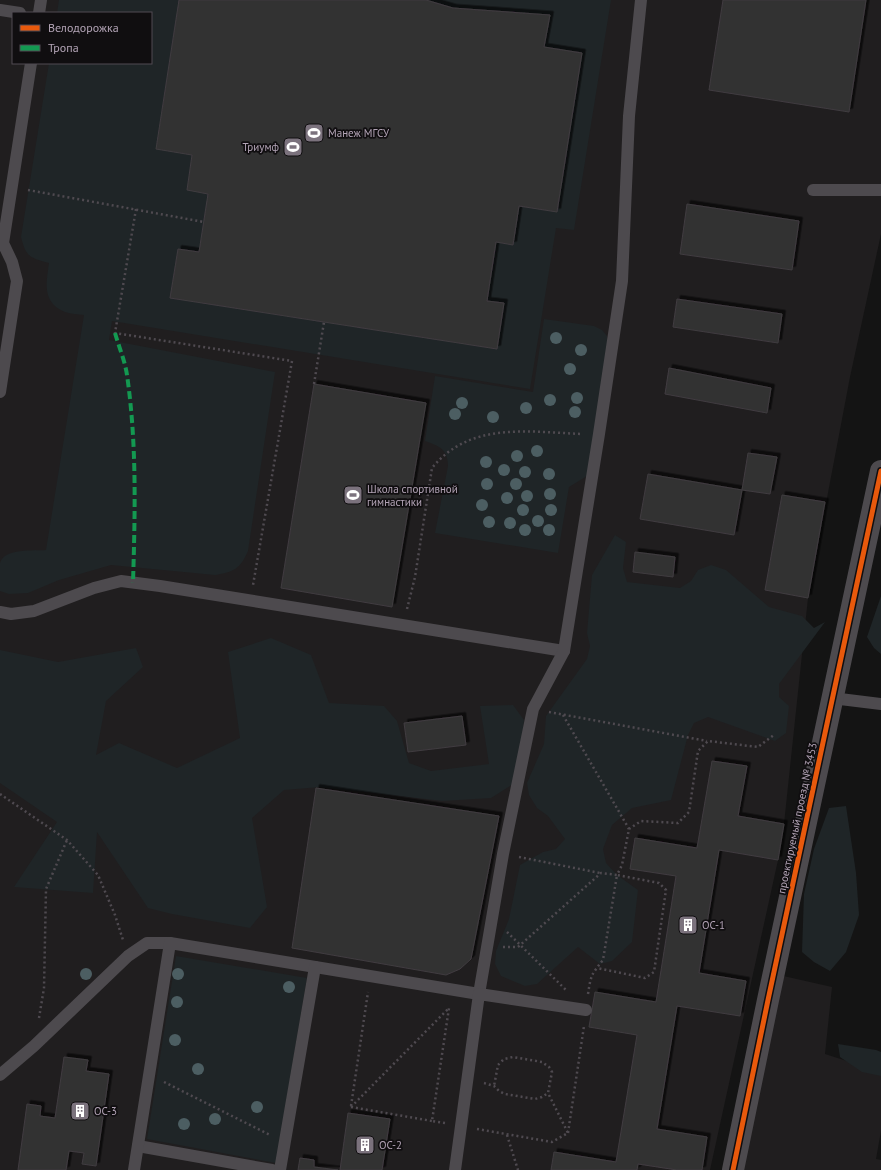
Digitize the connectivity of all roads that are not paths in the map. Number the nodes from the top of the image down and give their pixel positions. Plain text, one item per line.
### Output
1 (41, 0) edge
2 (641, 0) edge
3 (0, 10) edge
4 (13, 12) edge
5 (39, 12) edge
6 (31, 64) edge
7 (814, 190) dead end
8 (881, 190) edge
9 (1, 245) edge
10 (0, 392) edge
11 (881, 471) edge
12 (0, 612) edge
13 (564, 651) junction
14 (832, 698) junction
15 (881, 704) edge
16 (170, 943) junction
17 (314, 967) junction
18 (479, 994) junction
19 (586, 1010) road end
20 (0, 1075) edge
21 (138, 1146) junction
22 (134, 1170) edge
23 (272, 1170) edge
24 (280, 1170) edge
25 (455, 1170) edge
26 (733, 1170) edge

1 - 5 lane
2 - 13 lane
3 - 4 lane
6 - 9 lane
7 - 8 lane
9 - 10 lane
11 - 14 street, проектируемый проезд № 3453
12 - 13 lane
13 - 18 lane
14 - 15 lane
14 - 26 street, проектируемый проезд № 3453
16 - 17 lane
16 - 20 lane
16 - 21 lane
17 - 18 lane
17 - 24 lane
18 - 19 lane
18 - 25 lane
21 - 22 lane
21 - 23 lane

